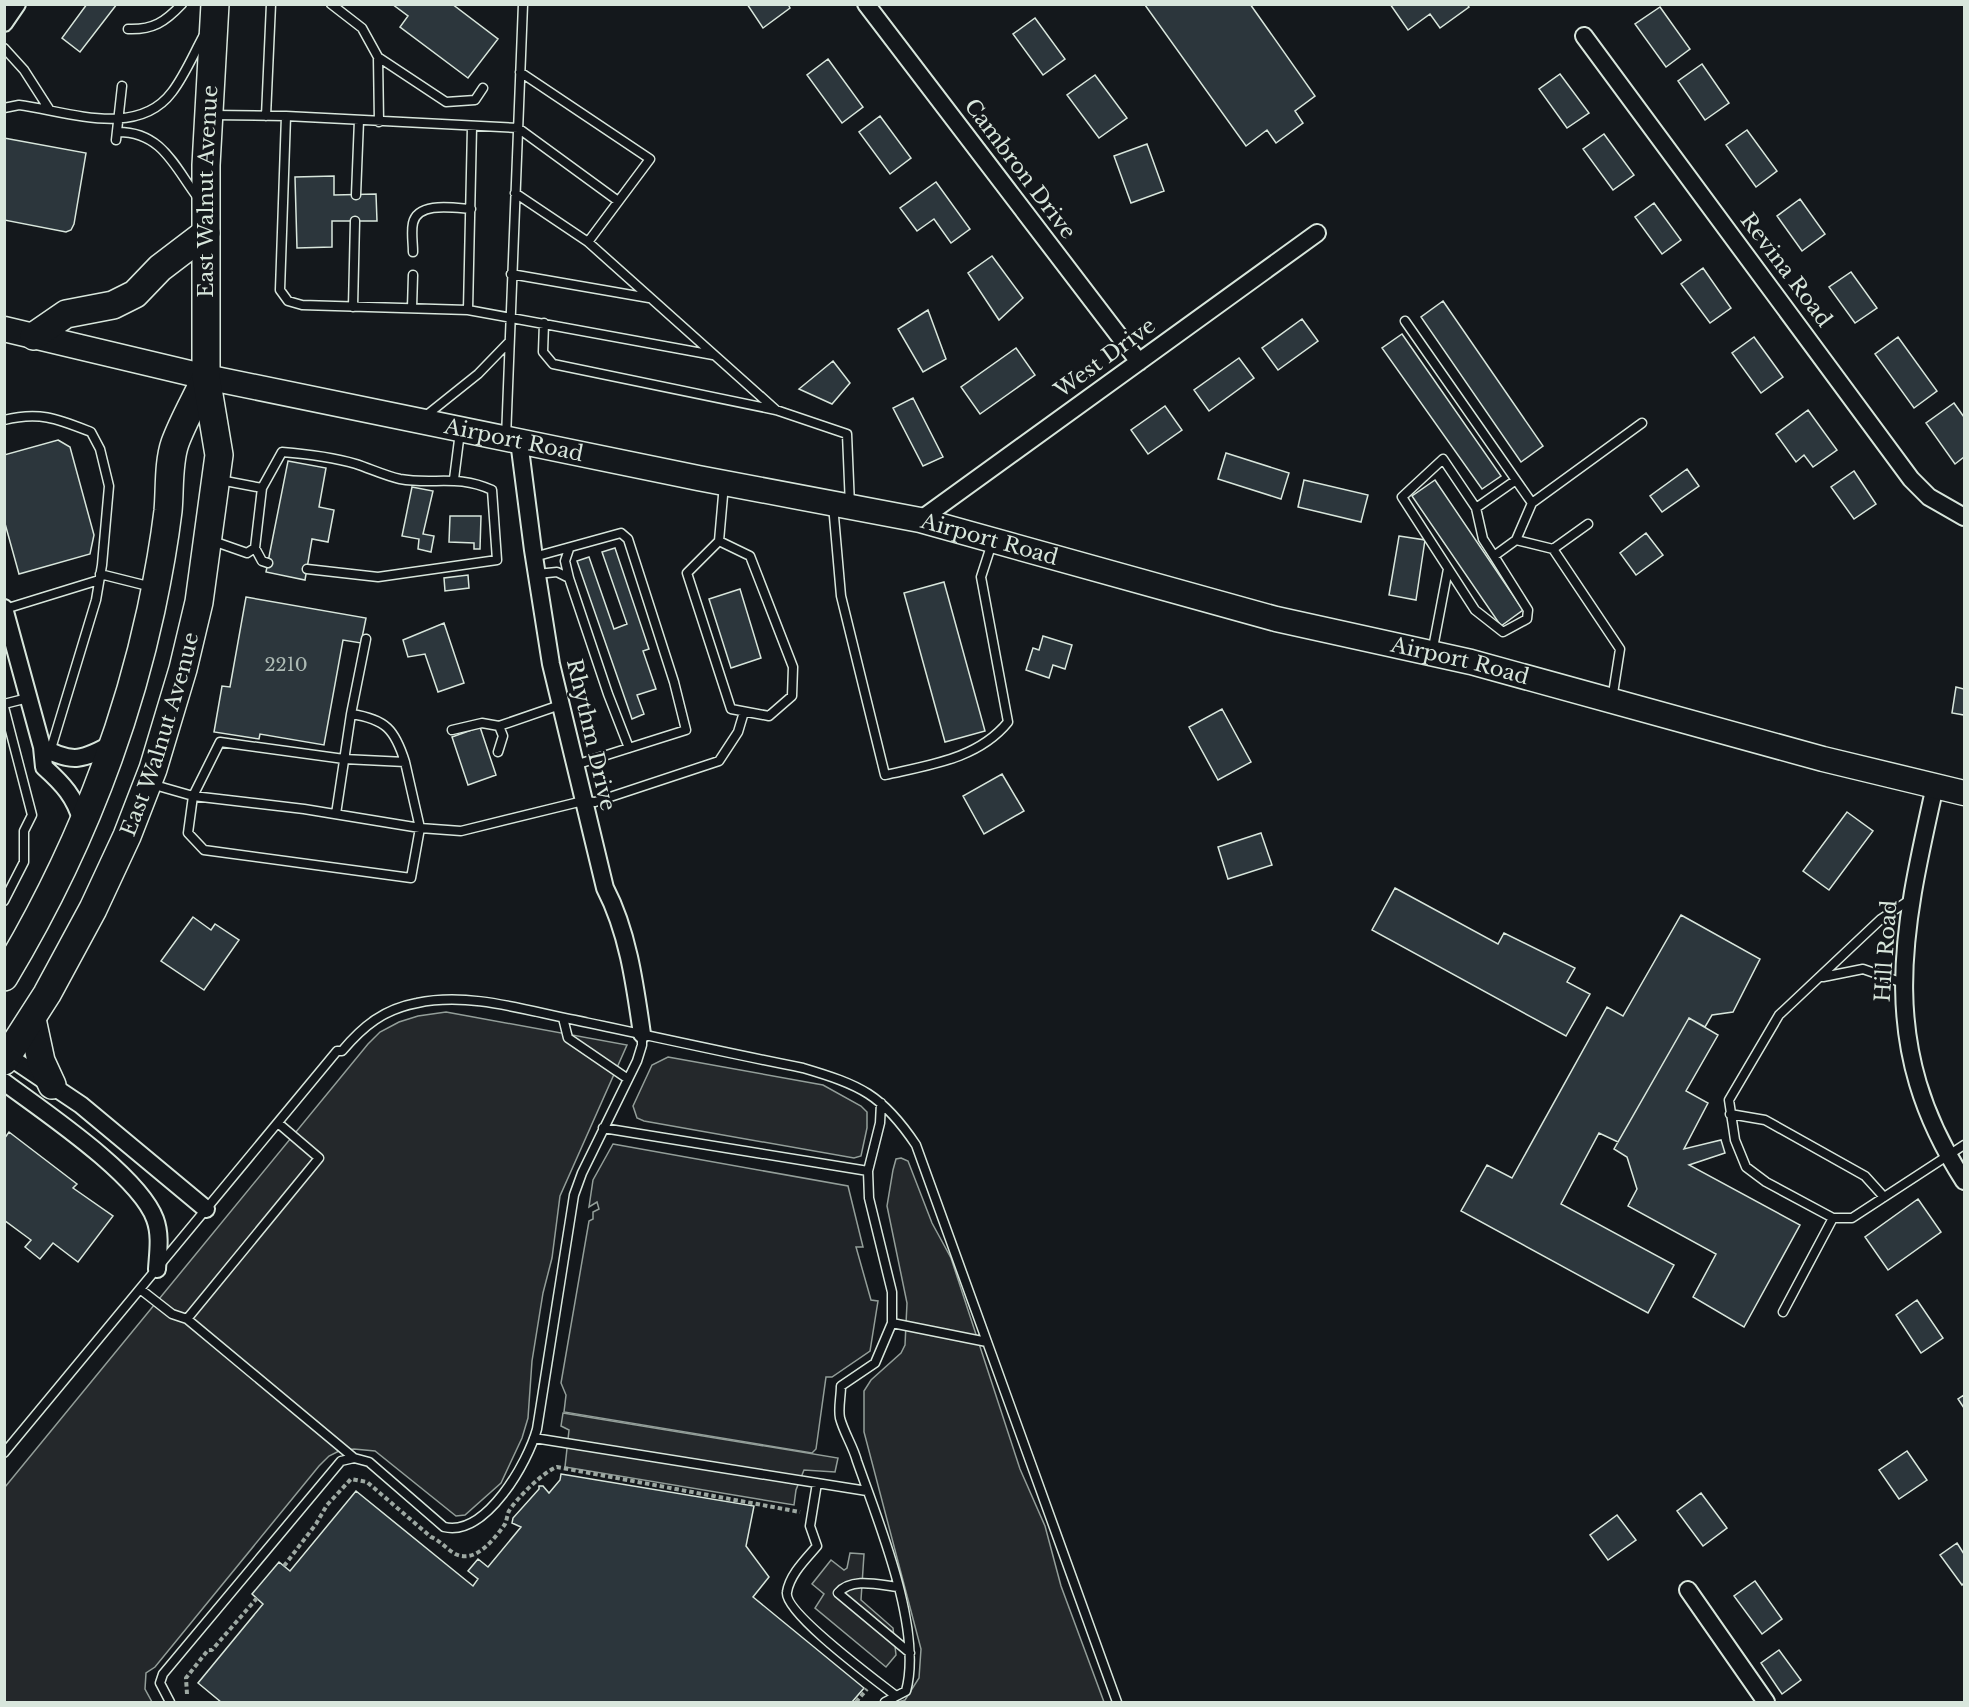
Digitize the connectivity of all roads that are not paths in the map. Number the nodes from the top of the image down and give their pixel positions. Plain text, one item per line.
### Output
1 (17, 4) edge
2 (182, 4) edge
3 (271, 4) edge
4 (331, 4) edge
5 (523, 4) edge
6 (866, 4) edge
7 (215, 11) edge
8 (4, 23) edge
9 (128, 29) dead end
10 (1584, 36) dead end
11 (4, 48) edge
12 (378, 57) junction
13 (520, 72) junction
14 (122, 86) dead end
15 (483, 88) dead end
16 (4, 108) edge
17 (49, 109) junction
18 (209, 115) junction
19 (266, 116) junction
20 (286, 116) junction
21 (120, 120) junction
22 (359, 120) junction
23 (379, 122) junction
24 (472, 127) junction
25 (518, 128) junction
26 (514, 193) junction
27 (356, 195) dead end
28 (618, 201) junction
29 (471, 209) junction
30 (206, 220) junction
31 (355, 221) dead end
32 (1317, 233) dead end
33 (588, 242) junction
34 (413, 252) dead end
35 (511, 274) junction
36 (413, 275) dead end
37 (652, 298) junction
38 (353, 307) junction
39 (412, 308) junction
40 (468, 310) junction
41 (509, 317) junction
42 (1405, 321) dead end
43 (544, 323) junction
44 (4, 329) edge
45 (34, 336) junction
46 (508, 343) junction
47 (713, 355) junction
48 (1139, 362) junction
49 (206, 377) junction
50 (776, 410) junction
51 (4, 420) edge
52 (419, 421) junction
53 (1642, 423) dead end
54 (461, 429) junction
55 (512, 439) junction
56 (454, 479) junction
57 (216, 480) junction
58 (1516, 480) junction
59 (724, 483) junction
60 (262, 488) junction
61 (1532, 502) junction
62 (842, 505) junction
63 (1476, 508) junction
64 (1965, 517) edge
65 (920, 520) junction
66 (1588, 524) dead end
67 (209, 540) junction
68 (993, 540) junction
69 (1516, 540) junction
70 (720, 542) junction
71 (255, 548) junction
72 (569, 549) junction
73 (1553, 549) junction
74 (1494, 556) junction
75 (268, 563) dead end
76 (535, 565) junction
77 (307, 569) dead end
78 (1448, 569) junction
79 (100, 577) junction
80 (569, 578) junction
81 (155, 588) junction
82 (5, 608) edge
83 (366, 639) dead end
84 (1432, 653) junction
85 (28, 698) junction
86 (1612, 701) junction
87 (560, 705) junction
88 (4, 706) edge
89 (744, 712) junction
90 (351, 714) junction
91 (499, 726) junction
92 (452, 730) dead end
93 (113, 743) junction
94 (629, 748) junction
95 (46, 749) junction
96 (498, 752) dead end
97 (344, 759) junction
98 (405, 762) junction
99 (574, 765) junction
100 (147, 783) junction
101 (1935, 786) junction
102 (1965, 794) edge
103 (193, 796) junction
104 (583, 801) junction
105 (336, 814) junction
106 (82, 823) junction
107 (420, 828) junction
108 (1911, 898) junction
109 (4, 901) edge
110 (4, 977) edge
111 (1821, 977) junction
112 (1903, 983) junction
113 (563, 1017) junction
114 (32, 1019) junction
115 (642, 1034) junction
116 (6, 1066) edge
117 (628, 1079) junction
118 (52, 1085) junction
119 (880, 1103) junction
120 (1730, 1114) junction
121 (278, 1123) junction
122 (603, 1128) junction
123 (1965, 1145) edge
124 (1948, 1155) junction
125 (868, 1171) junction
126 (1965, 1180) edge
127 (1884, 1197) junction
128 (206, 1209) junction
129 (1833, 1218) junction
130 (157, 1269) junction
131 (140, 1289) junction
132 (1783, 1312) dead end
133 (187, 1319) junction
134 (892, 1323) junction
135 (987, 1342) junction
136 (534, 1438) junction
137 (4, 1453) edge
138 (354, 1458) junction
139 (817, 1483) junction
140 (867, 1491) junction
141 (898, 1587) junction
142 (1688, 1590) dead end
143 (910, 1653) junction
144 (896, 1696) junction
145 (170, 1702) edge
146 (885, 1702) edge
147 (1117, 1702) edge
148 (1766, 1702) edge

1 - 8 street
2 - 9 lane
3 - 19 lane
4 - 12 lane
5 - 13 lane
6 - 48 street, Cambron Drive
7 - 18 main road, East Walnut Avenue
7 - 21 lane
10 - 64 street, Revina Road
11 - 17 lane
12 - 15 lane
12 - 23 lane
13 - 25 lane
13 - 28 lane
14 - 21 lane
16 - 17 lane
17 - 21 lane
18 - 19 lane
18 - 30 main road, East Walnut Avenue
19 - 20 lane
20 - 22 lane
20 - 38 lane
21 - 30 lane
22 - 23 lane
22 - 27 lane
23 - 24 lane
24 - 25 lane
24 - 29 lane
25 - 26 lane
25 - 28 lane
26 - 33 lane
26 - 35 lane
28 - 33 lane
29 - 34 lane
29 - 40 lane
30 - 45 main road
30 - 49 main road, East Walnut Avenue
31 - 38 lane
32 - 48 street, West Drive
33 - 37 lane
35 - 37 lane
35 - 41 lane
36 - 39 lane
37 - 47 lane
38 - 39 lane
39 - 40 lane
40 - 41 lane
41 - 43 lane
41 - 46 lane
42 - 58 lane
43 - 47 lane
43 - 50 lane
44 - 45 street, Airport Road
45 - 49 street, Airport Road
46 - 52 lane
46 - 55 lane
47 - 50 lane
48 - 65 street, West Drive
49 - 52 street, Airport Road
49 - 57 main road, East Walnut Avenue
49 - 81 main road, East Walnut Avenue
50 - 62 lane
51 - 79 lane
52 - 54 street, Airport Road
53 - 61 lane
54 - 55 street, Airport Road
54 - 56 lane
55 - 59 street, Airport Road
55 - 76 street, Rhythm Drive
56 - 60 lane
56 - 77 lane
57 - 60 lane
57 - 67 main road, East Walnut Avenue
58 - 61 lane
58 - 63 lane
59 - 62 street, Airport Road
59 - 70 lane
60 - 71 lane
61 - 69 lane
62 - 65 street, Airport Road
62 - 68 lane
63 - 74 lane
63 - 78 lane
65 - 68 street, Airport Road
66 - 73 lane
67 - 71 lane
67 - 100 main road, East Walnut Avenue
68 - 84 street, Airport Road
69 - 73 lane
69 - 74 lane
70 - 89 lane
70 - 89 lane
71 - 75 lane
72 - 76 lane
72 - 80 lane
72 - 94 lane
73 - 86 lane
74 - 78 lane
76 - 80 lane
76 - 87 street, Rhythm Drive
78 - 84 lane
79 - 81 lane
79 - 82 lane
79 - 95 lane
80 - 94 lane
81 - 93 main road, East Walnut Avenue
82 - 85 street
83 - 90 lane
84 - 86 street, Airport Road
85 - 88 lane
85 - 95 street
86 - 101 street, Airport Road
87 - 91 lane
87 - 99 street, Rhythm Drive
88 - 109 lane
89 - 104 lane
90 - 97 lane
90 - 98 lane
91 - 92 lane
91 - 96 lane
93 - 95 street
93 - 106 main road, East Walnut Avenue
94 - 99 lane
95 - 106 street
97 - 98 lane
97 - 103 lane
97 - 105 lane
98 - 107 lane
99 - 104 street, Rhythm Drive
100 - 103 lane
100 - 114 main road, East Walnut Avenue
101 - 102 street, Airport Road
101 - 108 street, Hill Road
103 - 105 lane
103 - 107 lane
104 - 107 lane
104 - 115 street, Rhythm Drive
105 - 107 lane
106 - 110 main road, East Walnut Avenue
108 - 111 lane
108 - 112 street, Hill Road
111 - 112 lane
111 - 120 lane
112 - 124 street, Hill Road
113 - 115 lane
113 - 117 lane
113 - 121 lane
114 - 116 main road, East Walnut Avenue
114 - 118 main road
115 - 117 lane
115 - 119 lane
116 - 118 street
116 - 130 street
117 - 122 lane
118 - 128 street
119 - 125 lane
119 - 135 lane
120 - 127 lane
120 - 129 lane
121 - 128 lane
121 - 133 lane
122 - 125 lane
122 - 136 lane
123 - 124 lane
124 - 126 street, Hill Road
124 - 127 lane
125 - 134 lane
127 - 129 lane
128 - 130 lane
129 - 132 lane
130 - 131 lane
131 - 133 lane
131 - 137 lane
133 - 138 lane
134 - 135 lane
134 - 140 lane
135 - 147 lane
136 - 138 lane
136 - 139 lane
138 - 145 lane
139 - 140 lane
139 - 144 lane
140 - 141 lane
141 - 143 lane
141 - 143 lane
142 - 148 street
143 - 144 lane
144 - 146 lane

